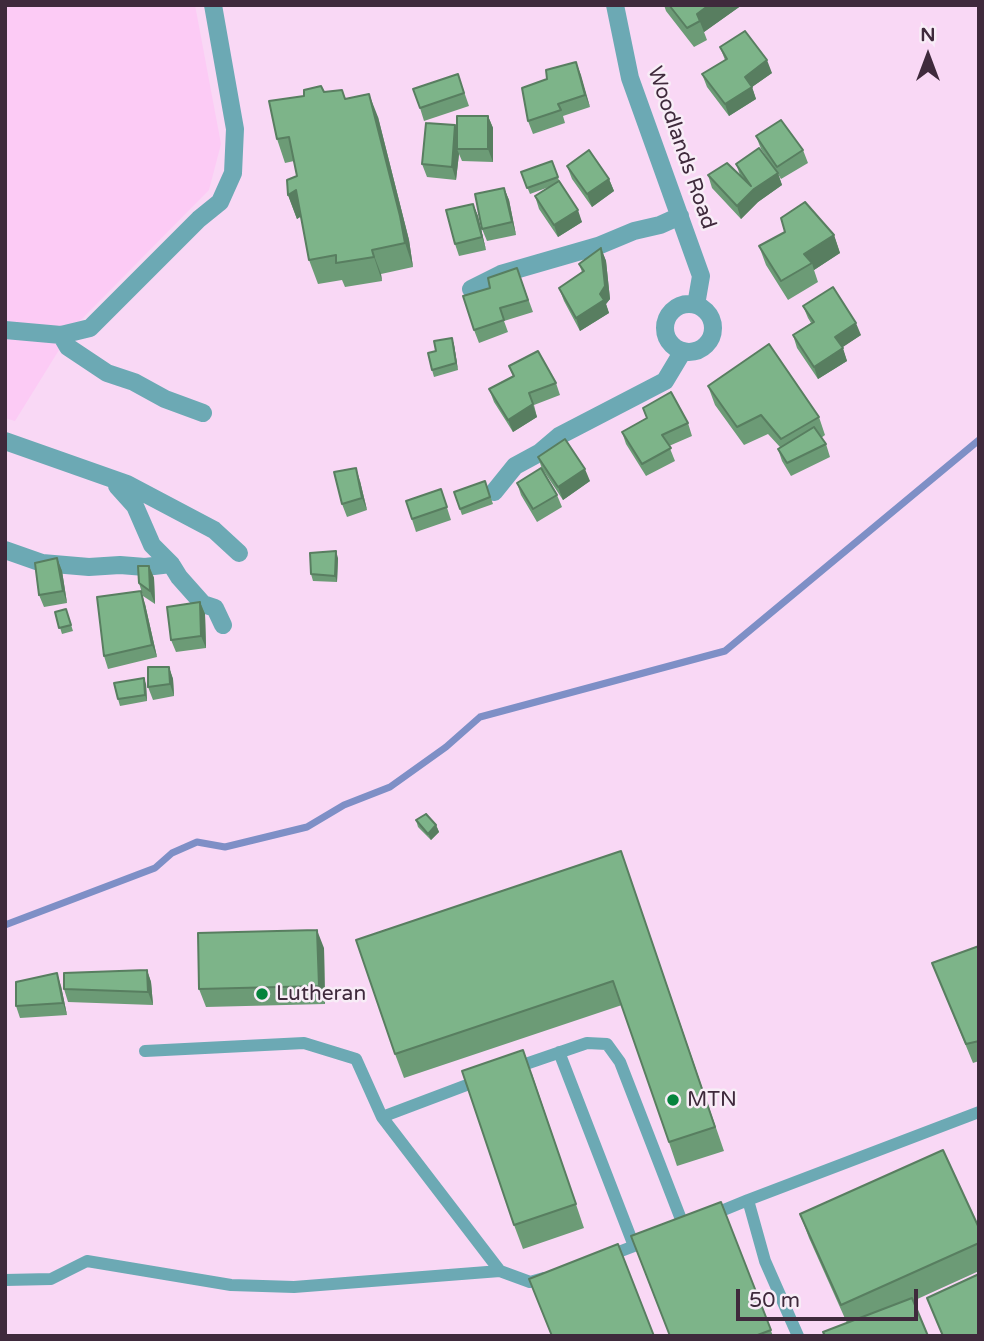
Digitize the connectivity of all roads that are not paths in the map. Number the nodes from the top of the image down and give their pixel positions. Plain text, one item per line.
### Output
1 (213, 5) edge
2 (615, 5) edge
3 (680, 216) junction
4 (471, 289) dead end
5 (696, 305) junction
6 (5, 330) edge
7 (61, 335) junction
8 (683, 351) junction
9 (203, 413) dead end
10 (5, 440) edge
11 (102, 477) junction
12 (494, 492) dead end
13 (6, 552) edge
14 (239, 552) dead end
15 (171, 564) junction
16 (223, 625) dead end
17 (145, 1051) dead end
18 (559, 1052) junction
19 (979, 1112) edge
20 (382, 1117) junction
21 (748, 1199) junction
22 (671, 1232) junction
23 (634, 1246) junction
24 (596, 1260) edge
25 (500, 1271) junction
26 (558, 1275) edge
27 (5, 1280) edge
28 (798, 1336) edge

1 - 7 street
2 - 3 street, Woodlands Road
3 - 4 street
3 - 5 street, Woodlands Road
5 - 8 street
5 - 8 street
6 - 7 street
7 - 9 street
8 - 12 street
10 - 11 street
11 - 14 street
11 - 15 street
13 - 15 street
15 - 16 street
17 - 20 lane
18 - 20 lane
18 - 22 lane
18 - 23 lane
19 - 21 lane
20 - 25 lane
21 - 22 lane
21 - 28 lane
22 - 23 lane
23 - 24 lane
25 - 26 lane
25 - 27 lane

